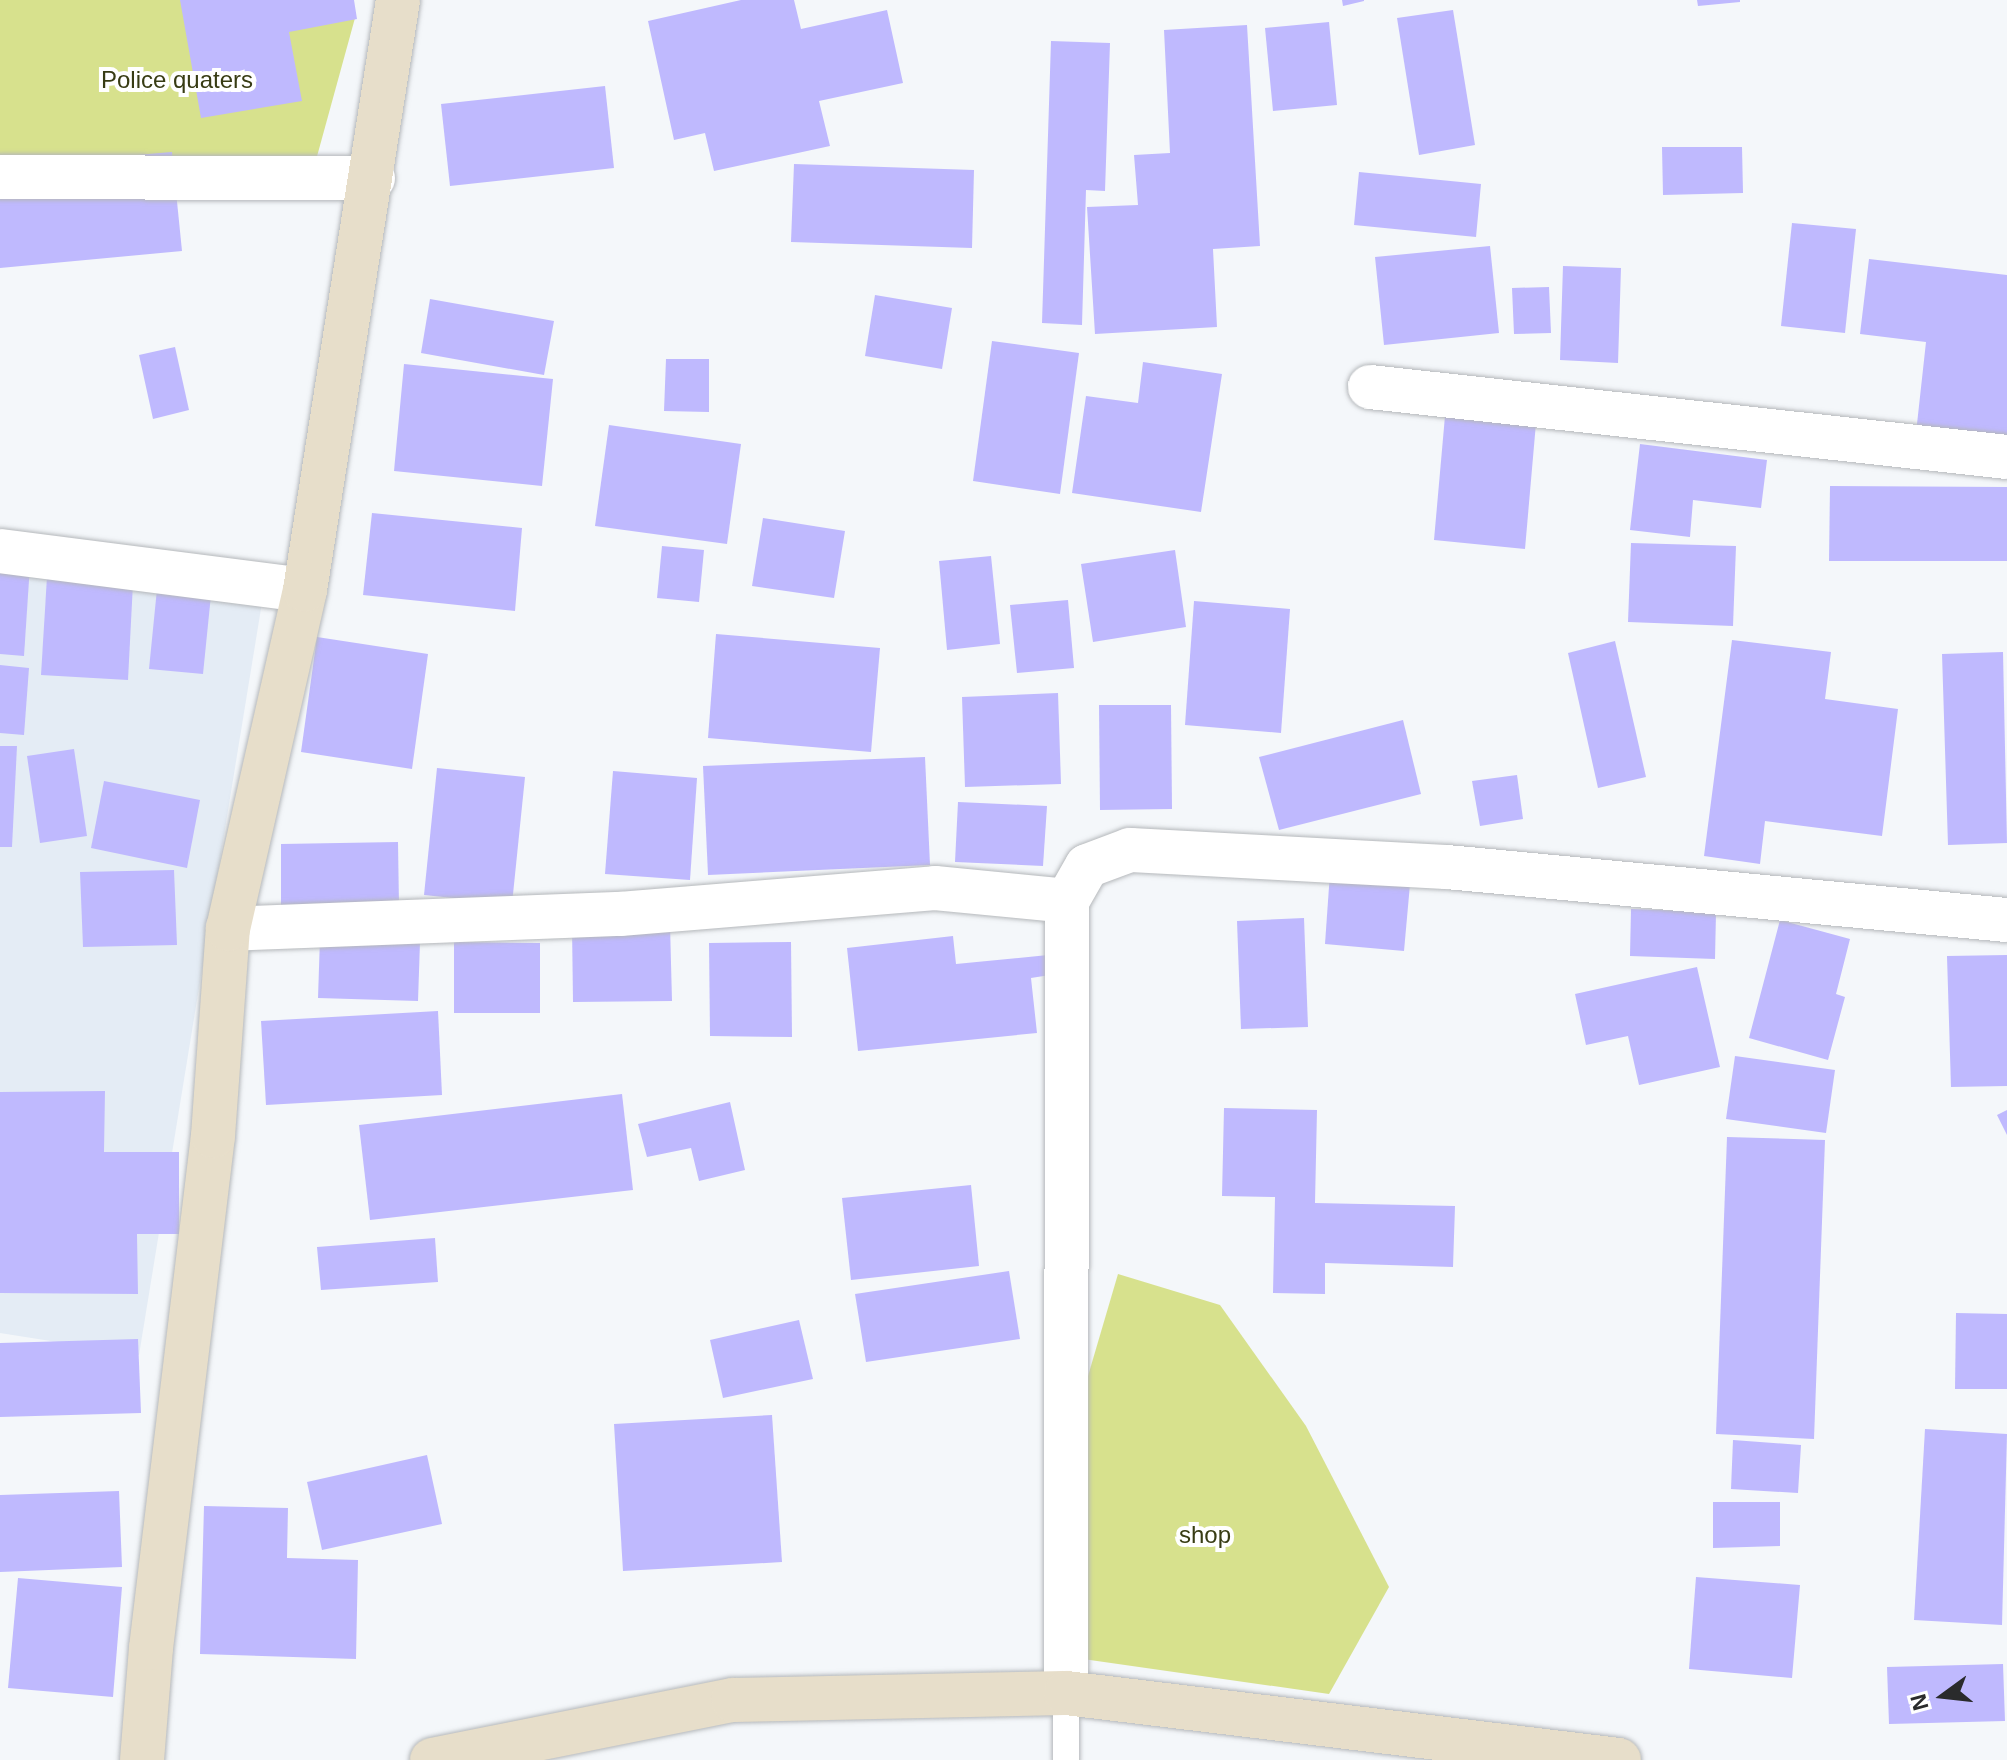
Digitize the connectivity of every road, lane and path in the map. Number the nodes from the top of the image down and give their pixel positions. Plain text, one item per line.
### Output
1 (398, 0) edge
2 (0, 177) edge
3 (373, 178) junction
4 (1370, 387) dead end
5 (2007, 457) edge
6 (0, 551) edge
7 (305, 590) junction
8 (1067, 901) junction
9 (2007, 920) edge
10 (228, 929) junction
11 (1066, 1693) junction
12 (142, 1760) edge
13 (432, 1760) edge
14 (1066, 1760) edge
15 (1619, 1760) edge

1 - 3 street
2 - 3 street
3 - 7 street
4 - 5 street
6 - 7 street
7 - 10 street
8 - 9 street
8 - 10 street
8 - 11 street
10 - 12 street
11 - 13 street
11 - 14 lane
11 - 15 street

